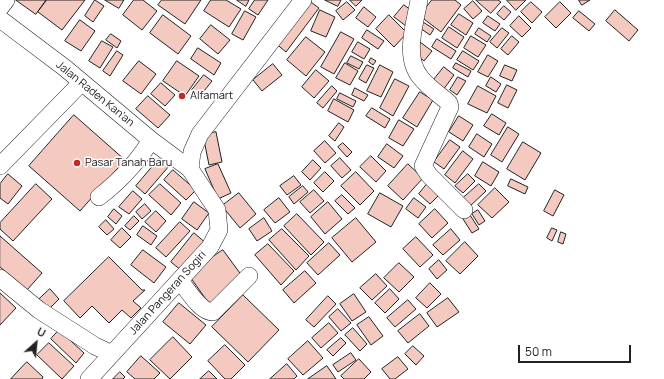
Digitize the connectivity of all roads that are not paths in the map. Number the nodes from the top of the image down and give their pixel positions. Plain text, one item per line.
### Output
1 (6, 0) edge
2 (303, 0) edge
3 (419, 0) edge
4 (0, 8) edge
5 (0, 19) edge
6 (82, 82) junction
7 (151, 140) junction
8 (0, 166) edge
9 (190, 169) junction
10 (99, 197) dead end
11 (464, 210) dead end
12 (249, 276) dead end
13 (0, 278) edge
14 (180, 281) junction
15 (112, 354) junction
16 (89, 379) edge

1 - 4 street
2 - 9 street
3 - 11 street
5 - 6 street, Jalan Raden Kan'an
6 - 7 street, Jalan Raden Kan'an
6 - 8 street
7 - 9 street, Jalan Raden Kan'an
7 - 10 street
9 - 14 street, Jalan Pangeran Sogiri
12 - 14 street
13 - 15 street
14 - 15 street, Jalan Pangeran Sogiri
15 - 16 street, Jalan Pangeran Sogiri

